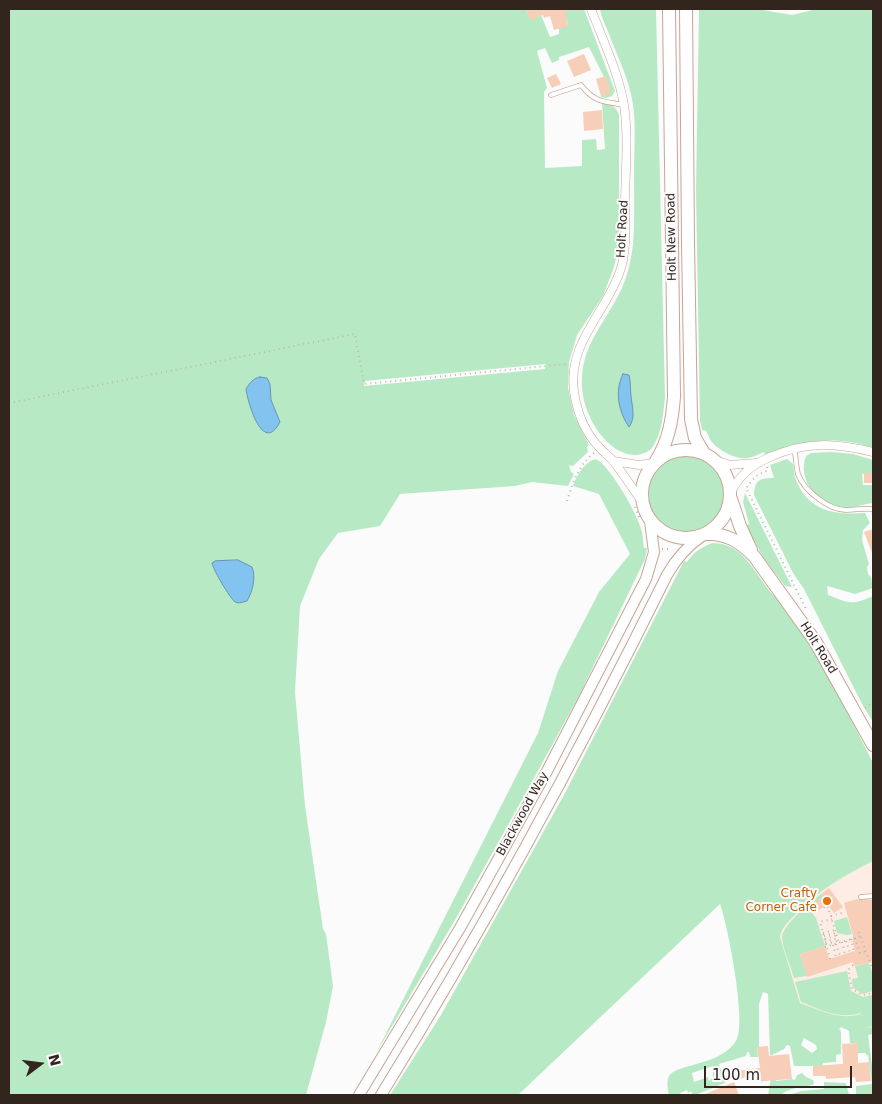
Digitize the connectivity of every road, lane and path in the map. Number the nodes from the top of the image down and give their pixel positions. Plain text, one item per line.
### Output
1 (591, 9) edge
2 (669, 9) edge
3 (686, 9) edge
4 (551, 95) dead end
5 (624, 105) junction
6 (575, 363) junction
7 (9, 403) edge
8 (599, 448) junction
9 (794, 448) junction
10 (873, 452) edge
11 (704, 453) junction
12 (715, 460) junction
13 (613, 461) junction
14 (655, 462) junction
15 (758, 462) junction
16 (768, 470) dead end
17 (731, 495) junction
18 (566, 501) dead end
19 (638, 504) junction
20 (873, 509) edge
21 (646, 520) junction
22 (704, 535) junction
23 (654, 548) junction
24 (680, 554) junction
25 (754, 556) junction
26 (809, 614) dead end
27 (873, 745) edge
28 (873, 896) edge
29 (861, 897) dead end
30 (824, 907) dead end
31 (845, 912) dead end
32 (831, 918) junction
33 (859, 932) dead end
34 (861, 936) junction
35 (838, 938) junction
36 (855, 938) junction
37 (850, 939) junction
38 (846, 940) junction
39 (825, 941) junction
40 (832, 945) junction
41 (854, 952) dead end
42 (868, 952) junction
43 (850, 953) dead end
44 (845, 954) dead end
45 (840, 956) dead end
46 (836, 957) dead end
47 (830, 959) dead end
48 (848, 964) dead end
49 (853, 965) dead end
50 (849, 968) junction
51 (873, 971) edge
52 (873, 993) edge
53 (359, 1095) edge
54 (380, 1095) edge

1 - 5 street, Holt Road
2 - 14 highway, Holt New Road
3 - 11 highway, Holt New Road
4 - 5 lane
5 - 6 street, Holt Road
6 - 7 path
6 - 8 street, Holt Road
8 - 13 street, Holt Road
8 - 18 path
9 - 10 street
9 - 15 street
9 - 20 lane
11 - 12 highway
11 - 14 highway
12 - 15 street
12 - 17 highway, Holt Road
13 - 14 street
13 - 19 street, Holt Road
14 - 19 highway, Holt New Road
15 - 17 street
16 - 26 path
17 - 22 highway
17 - 25 highway, Holt Road
19 - 21 highway
19 - 21 path
21 - 22 highway, Holt Road
21 - 23 street, Blackwood Way
22 - 24 street, Blackwood Way
22 - 25 highway, Holt Road
23 - 24 path
23 - 53 street, Blackwood Way
24 - 54 street, Blackwood Way
25 - 27 highway, Holt Road
28 - 29 lane
30 - 32 path
31 - 32 path
32 - 35 path
32 - 39 path
33 - 34 path
34 - 36 path
34 - 42 path
35 - 38 path
35 - 39 path
35 - 39 path
35 - 39 path
35 - 40 path
35 - 44 path
35 - 45 path
36 - 37 path
36 - 42 path
37 - 38 path
37 - 41 path
38 - 43 path
39 - 40 path
39 - 47 path
40 - 46 path
42 - 51 path
48 - 50 path
49 - 50 path
50 - 52 path

